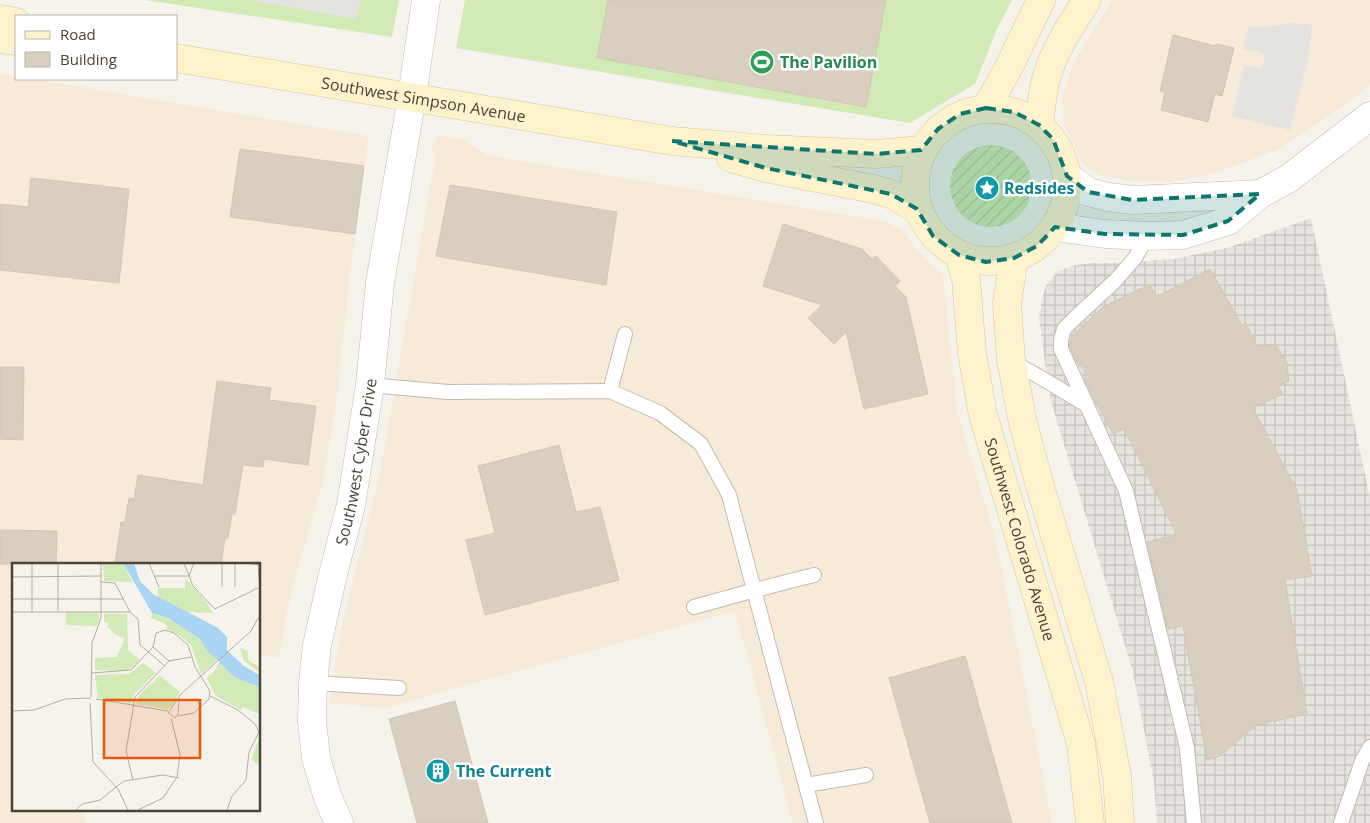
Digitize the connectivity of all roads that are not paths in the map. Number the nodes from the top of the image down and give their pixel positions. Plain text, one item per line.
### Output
1 (426, 0) edge
2 (1041, 0) edge
3 (1087, 0) edge
4 (0, 19) edge
5 (15, 22) edge
6 (0, 40) edge
7 (15, 42) edge
8 (178, 58) edge
9 (412, 97) junction
10 (986, 108) junction
11 (1370, 116) edge
12 (1040, 125) junction
13 (672, 141) junction
14 (921, 150) junction
15 (1067, 176) junction
16 (1260, 194) junction
17 (917, 210) junction
18 (1055, 227) junction
19 (1147, 236) junction
20 (959, 255) junction
21 (1014, 258) junction
22 (625, 334) dead end
23 (1011, 361) junction
24 (370, 385) junction
25 (610, 390) junction
26 (1085, 404) junction
27 (814, 575) dead end
28 (755, 590) junction
29 (694, 607) dead end
30 (313, 683) junction
31 (399, 688) dead end
32 (1370, 747) edge
33 (866, 775) dead end
34 (806, 786) junction
35 (339, 823) edge
36 (816, 823) edge
37 (1090, 823) edge
38 (1120, 823) edge
39 (1194, 823) edge
40 (1341, 823) edge

1 - 9 street, Southwest Cyber Drive
2 - 10 main road
3 - 12 main road
4 - 5 main road
6 - 7 main road
8 - 9 main road, Southwest Simpson Avenue
9 - 13 main road, Southwest Simpson Avenue
9 - 24 street, Southwest Cyber Drive
10 - 12 main road
10 - 14 main road
11 - 16 street
12 - 15 main road
13 - 14 main road, Southwest Simpson Avenue
13 - 17 main road, Southwest Simpson Avenue
14 - 17 main road
15 - 16 street
15 - 18 main road
16 - 19 street
17 - 20 main road
18 - 19 street
18 - 21 main road
19 - 26 lane
20 - 21 main road
20 - 37 main road, Southwest Colorado Avenue
21 - 23 main road, Southwest Colorado Avenue
22 - 25 lane
23 - 26 lane
23 - 38 main road, Southwest Colorado Avenue
24 - 25 lane
24 - 30 street, Southwest Cyber Drive
25 - 28 lane
26 - 39 lane
27 - 28 lane
28 - 29 lane
28 - 34 lane
30 - 31 lane
30 - 35 street, Southwest Cyber Drive
32 - 40 lane
33 - 34 lane
34 - 36 lane

